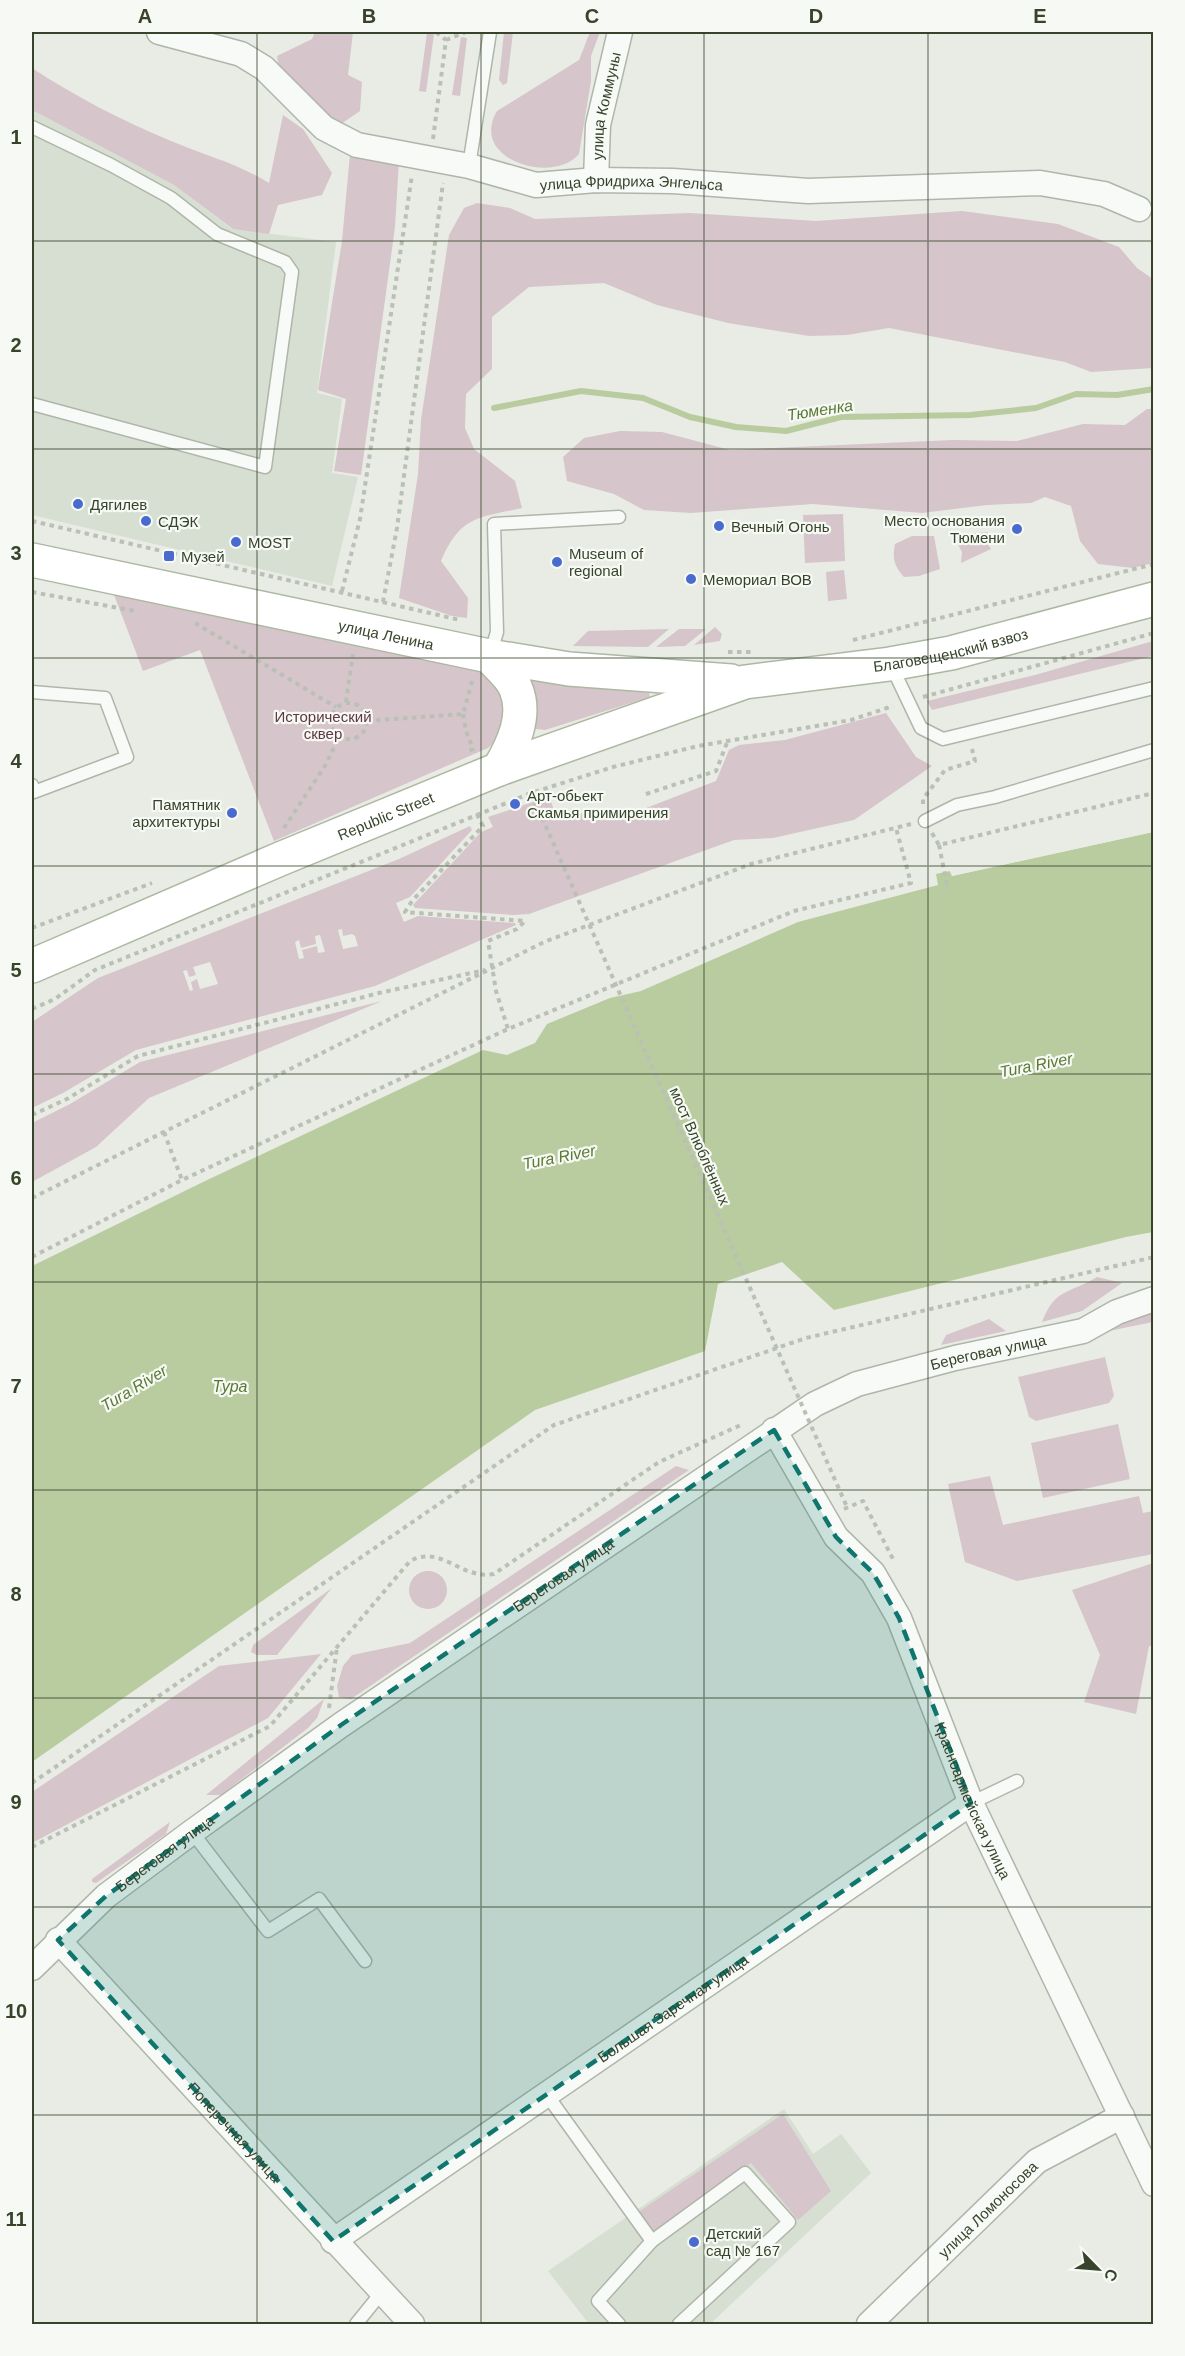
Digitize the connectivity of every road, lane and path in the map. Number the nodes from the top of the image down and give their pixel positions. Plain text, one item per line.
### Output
1 (159, 32) edge
2 (436, 32) edge
3 (466, 32) edge
4 (490, 32) edge
5 (620, 32) edge
6 (446, 40) junction
7 (32, 128) edge
8 (431, 158) junction
9 (470, 166) junction
10 (596, 180) junction
11 (1139, 208) dead end
12 (32, 404) edge
13 (619, 518) dead end
14 (32, 521) edge
15 (32, 560) edge
16 (1154, 564) edge
17 (342, 591) junction
18 (32, 592) edge
19 (1154, 599) edge
20 (384, 602) junction
21 (147, 613) dead end
22 (193, 622) dead end
23 (1154, 633) edge
24 (846, 641) dead end
25 (761, 651) dead end
26 (726, 652) dead end
27 (353, 654) dead end
28 (487, 654) junction
29 (890, 664) junction
30 (745, 682) junction
31 (1154, 688) edge
32 (32, 692) edge
33 (907, 701) junction
34 (346, 702) junction
35 (336, 707) junction
36 (463, 714) junction
37 (367, 721) junction
38 (339, 737) junction
39 (728, 740) junction
40 (473, 749) dead end
41 (1154, 750) edge
42 (499, 769) junction
43 (945, 770) dead end
44 (32, 784) edge
45 (531, 793) junction
46 (1154, 793) edge
47 (646, 794) dead end
48 (477, 814) junction
49 (926, 821) junction
50 (896, 828) junction
51 (279, 835) dead end
52 (939, 845) junction
53 (948, 890) dead end
54 (32, 966) edge
55 (493, 968) junction
56 (32, 1009) edge
57 (508, 1029) junction
58 (32, 1115) edge
59 (164, 1132) junction
60 (182, 1180) junction
61 (32, 1198) edge
62 (32, 1257) edge
63 (1154, 1257) edge
64 (1154, 1299) edge
65 (802, 1395) dead end
66 (791, 1400) dead end
67 (751, 1420) dead end
68 (774, 1430) junction
69 (847, 1508) junction
70 (837, 1512) dead end
71 (895, 1563) dead end
72 (338, 1646) junction
73 (328, 1717) dead end
74 (1017, 1781) dead end
75 (32, 1783) edge
76 (971, 1803) junction
77 (192, 1832) junction
78 (32, 1847) edge
79 (58, 1940) junction
80 (365, 1961) dead end
81 (32, 1968) edge
82 (547, 2095) junction
83 (1122, 2116) junction
84 (1154, 2184) edge
85 (333, 2241) junction
86 (652, 2241) junction
87 (382, 2292) junction
88 (356, 2325) edge
89 (412, 2325) edge
90 (619, 2325) edge
91 (679, 2325) edge
92 (870, 2325) edge

1 - 8 street, улица Фридриха Энгельса
2 - 6 path
3 - 6 path
4 - 9 lane
5 - 10 street, улица Коммуны
6 - 8 path
7 - 12 lane
8 - 9 street, улица Фридриха Энгельса
8 - 17 path
8 - 20 path
9 - 10 street, улица Фридриха Энгельса
10 - 11 street, улица Фридриха Энгельса
13 - 28 lane
14 - 17 path
15 - 28 main road, улица Ленина
16 - 24 path
17 - 20 path
18 - 21 path
19 - 29 main road, Благовещенский взвоз
20 - 28 path
22 - 35 path
23 - 33 path
25 - 26 path
27 - 34 path
28 - 30 main road, улица Ленина
28 - 36 path
28 - 42 main road
29 - 30 main road, Благовещенский взвоз
29 - 33 lane
30 - 42 main road, Republic Street
31 - 33 lane
32 - 44 lane
33 - 39 path
34 - 35 path
34 - 37 path
35 - 38 path
36 - 37 path
36 - 40 path
37 - 38 path
38 - 51 path
39 - 45 path
39 - 47 path
41 - 49 lane
42 - 54 main road, Republic Street
43 - 49 path
45 - 48 path
45 - 69 path, мост Влюблённых, bridge
46 - 52 path
48 - 55 path
48 - 56 path
49 - 50 path
49 - 52 path
50 - 55 path
50 - 57 path
52 - 53 path
55 - 57 path
55 - 58 path
55 - 59 path
57 - 60 path
59 - 60 path
59 - 61 path
60 - 62 path
63 - 75 path
64 - 68 street, Береговая улица
65 - 66 path
67 - 72 path
68 - 76 street, Красноармейская улица
68 - 77 street, Береговая улица
69 - 70 path
69 - 71 path
72 - 73 path
72 - 78 path
74 - 76 lane, Большая Заречная улица
76 - 82 street, Большая Заречная улица
76 - 83 street, Красноармейская улица
77 - 79 street, Береговая улица
77 - 80 lane
79 - 81 street, Береговая улица
79 - 85 street, Поперечная улица
82 - 85 street, Большая Заречная улица
82 - 86 lane
83 - 84 street, Красноармейская улица
83 - 92 street, улица Ломоносова
85 - 87 street, Поперечная улица
86 - 90 lane
86 - 91 lane
87 - 88 lane
87 - 89 street, Поперечная улица

